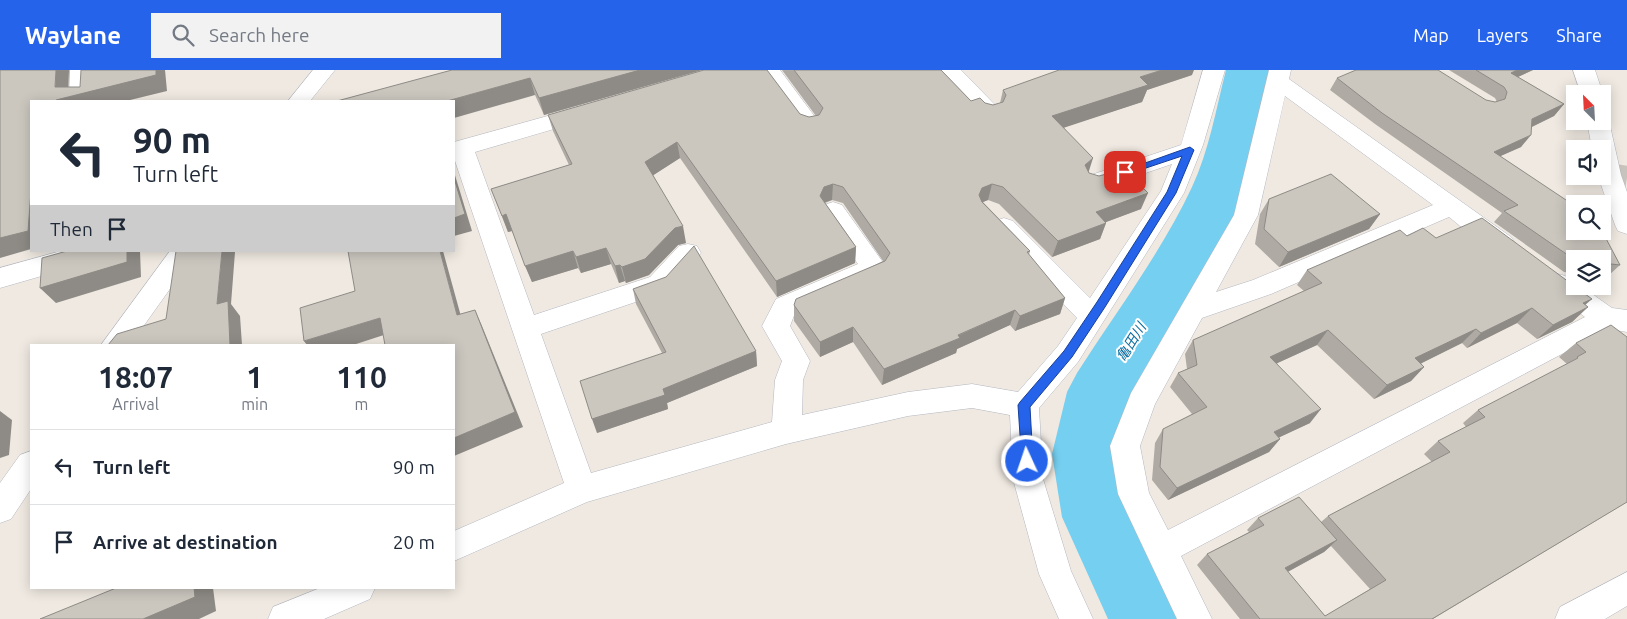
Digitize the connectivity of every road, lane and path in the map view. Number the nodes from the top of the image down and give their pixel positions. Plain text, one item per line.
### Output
1 (81, 70) edge
2 (324, 70) edge
3 (769, 70) edge
4 (949, 70) edge
5 (1214, 70) edge
6 (1584, 70) edge
7 (1279, 76) edge
8 (1589, 85) edge
9 (80, 100) edge
10 (300, 100) edge
11 (602, 108) edge
12 (990, 113) edge
13 (810, 125) edge
14 (1600, 130) edge
15 (458, 149) edge
16 (1190, 150) junction
17 (1093, 183) edge
18 (1451, 207) junction
19 (833, 211) edge
20 (989, 211) edge
21 (1627, 225) edge
22 (183, 252) edge
23 (83, 253) edge
24 (688, 253) edge
25 (0, 278) edge
26 (1194, 310) junction
27 (1092, 317) junction
28 (1616, 320) edge
29 (525, 329) junction
30 (116, 344) edge
31 (1024, 405) junction
32 (786, 431) junction
33 (20, 470) edge
34 (582, 490) junction
35 (0, 509) edge
36 (455, 546) edge
37 (1163, 549) junction
38 (1627, 588) edge
39 (356, 589) edge
40 (285, 619) edge
41 (1076, 619) edge
42 (1195, 619) edge
43 (1572, 619) edge

1 - 9 street
2 - 10 street
3 - 13 street
4 - 12 street
5 - 16 street
6 - 8 street
7 - 18 street
7 - 26 street
11 - 15 street
14 - 21 street
15 - 29 street
16 - 17 street
16 - 27 street
18 - 26 street
18 - 28 street
19 - 32 street
20 - 27 street
22 - 30 street
23 - 25 street
24 - 29 street
26 - 37 street
27 - 31 street
28 - 37 street
29 - 34 street
31 - 32 street
31 - 41 street
32 - 34 street
33 - 35 street
34 - 36 street
37 - 42 street
38 - 43 street
39 - 40 street

